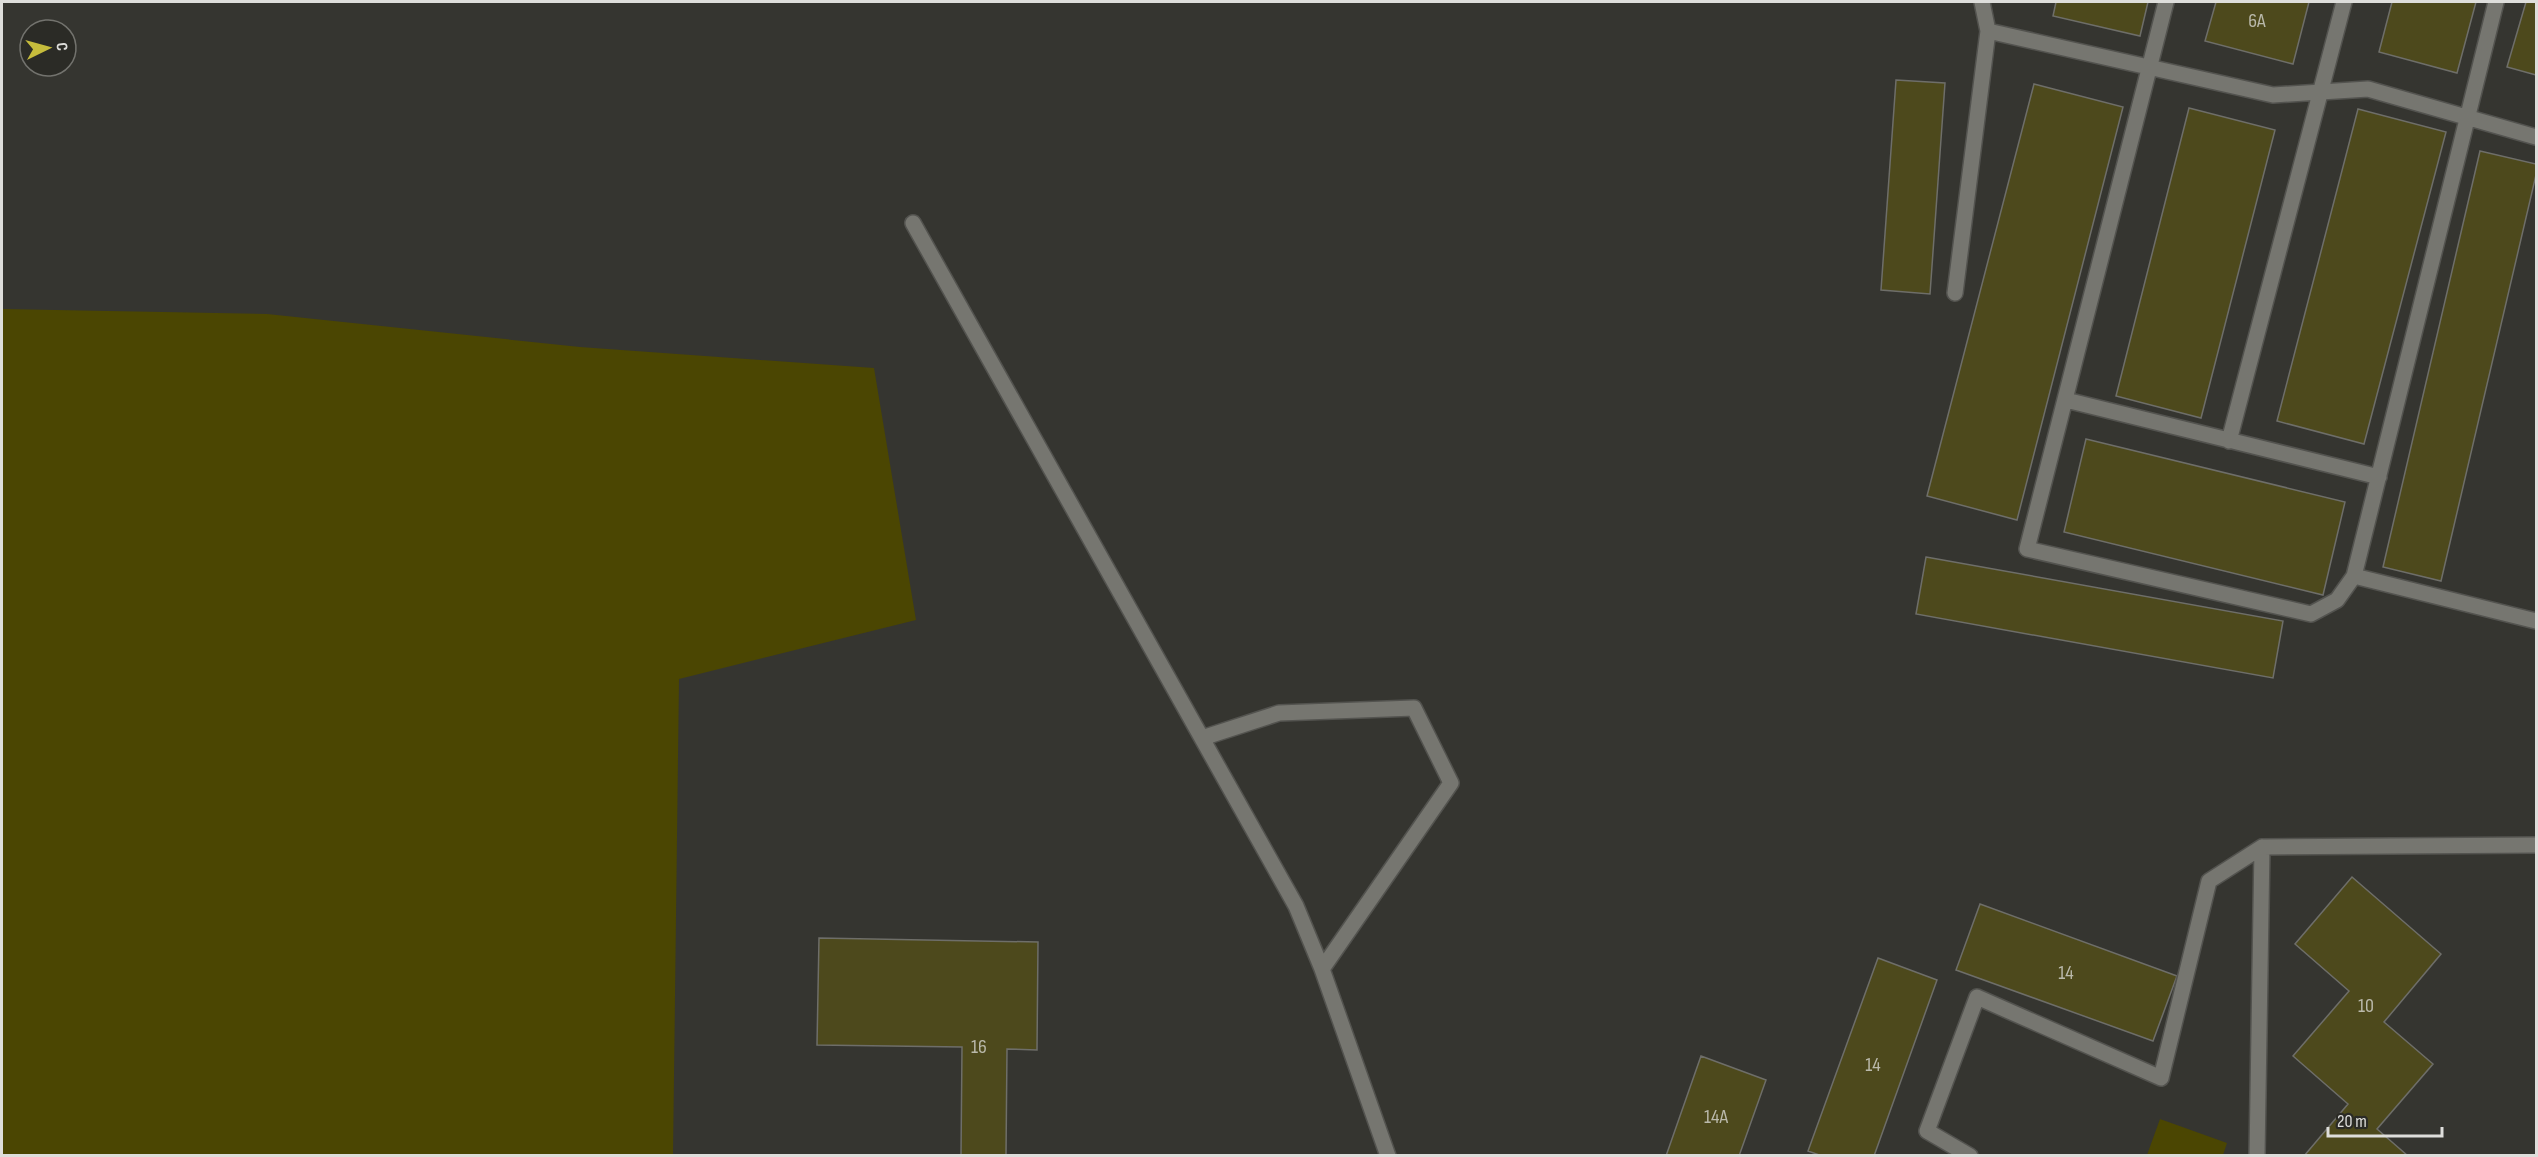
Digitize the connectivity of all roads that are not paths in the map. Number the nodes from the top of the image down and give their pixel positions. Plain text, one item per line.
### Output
1 (1982, 2) edge
2 (2166, 2) edge
3 (2344, 2) edge
4 (2496, 2) edge
5 (1988, 32) junction
6 (2151, 68) junction
7 (2320, 92) junction
8 (2467, 117) junction
9 (2536, 137) edge
10 (913, 223) dead end
11 (1955, 292) dead end
12 (2066, 399) junction
13 (2229, 441) junction
14 (2379, 477) junction
15 (2354, 576) junction
16 (2536, 621) edge
17 (1202, 738) junction
18 (2536, 845) edge
19 (2262, 848) junction
20 (1322, 969) junction
21 (1388, 1155) edge
22 (1970, 1155) edge
23 (2257, 1155) edge

1 - 5 lane
2 - 6 lane
3 - 7 lane
4 - 8 lane
5 - 6 lane
5 - 11 lane
6 - 7 lane
6 - 12 lane
7 - 8 lane
7 - 13 lane
8 - 9 lane
8 - 14 lane
10 - 17 lane
12 - 13 lane
12 - 15 lane
13 - 14 lane
14 - 15 lane
15 - 16 lane
17 - 20 lane
17 - 20 lane
18 - 19 lane
19 - 22 lane
19 - 23 lane
20 - 21 lane

